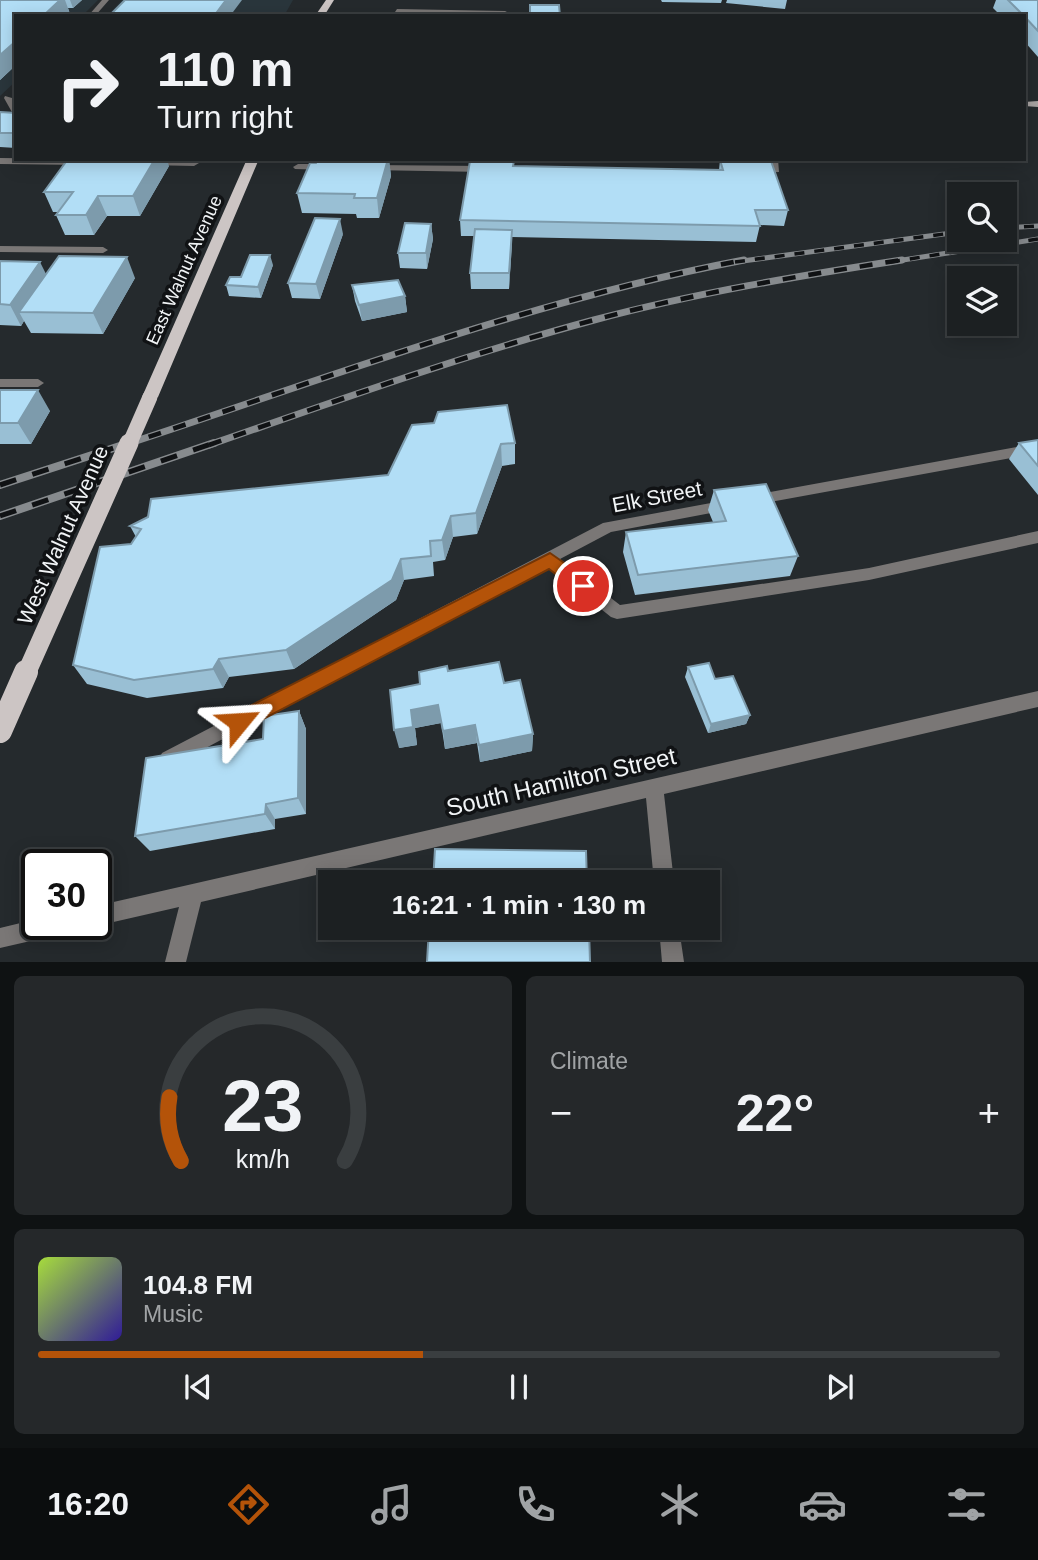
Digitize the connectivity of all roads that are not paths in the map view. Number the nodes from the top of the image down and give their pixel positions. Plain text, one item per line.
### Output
1 (107, 0) edge
2 (330, 0) edge
3 (397, 11) dead end
4 (93, 14) edge
5 (315, 14) edge
6 (507, 14) edge
7 (4, 98) edge
8 (13, 115) edge
9 (0, 161) edge
10 (252, 161) edge
11 (774, 161) edge
12 (97, 162) edge
13 (139, 163) edge
14 (194, 163) dead end
15 (409, 164) edge
16 (298, 167) dead end
17 (340, 167) edge
18 (367, 168) edge
19 (498, 169) edge
20 (739, 171) edge
21 (0, 248) edge
22 (103, 250) dead end
23 (0, 383) edge
24 (38, 383) dead end
25 (150, 397) joint
26 (1038, 448) edge
27 (1038, 537) edge
28 (550, 560) junction
29 (1038, 699) edge
30 (0, 731) edge
31 (167, 759) edge
32 (653, 788) junction
33 (663, 870) edge
34 (193, 894) junction
35 (112, 912) edge
36 (21, 933) edge
37 (0, 938) edge
38 (670, 940) edge
39 (175, 961) edge
40 (673, 961) edge

1 - 4 street
2 - 5 main road
3 - 6 street
7 - 8 street
9 - 12 street
10 - 25 main road, East Walnut Avenue
11 - 20 street
13 - 14 street
15 - 18 street
15 - 19 street
16 - 17 street
21 - 22 street
23 - 24 street
25 - 30 main road, West Walnut Avenue, bridge
26 - 28 street, Elk Street
27 - 28 street
28 - 31 street, Elk Street
29 - 32 street, South Hamilton Street
32 - 33 street
32 - 34 street, South Hamilton Street
34 - 35 street, South Hamilton Street
34 - 39 street
36 - 37 street
38 - 40 street

